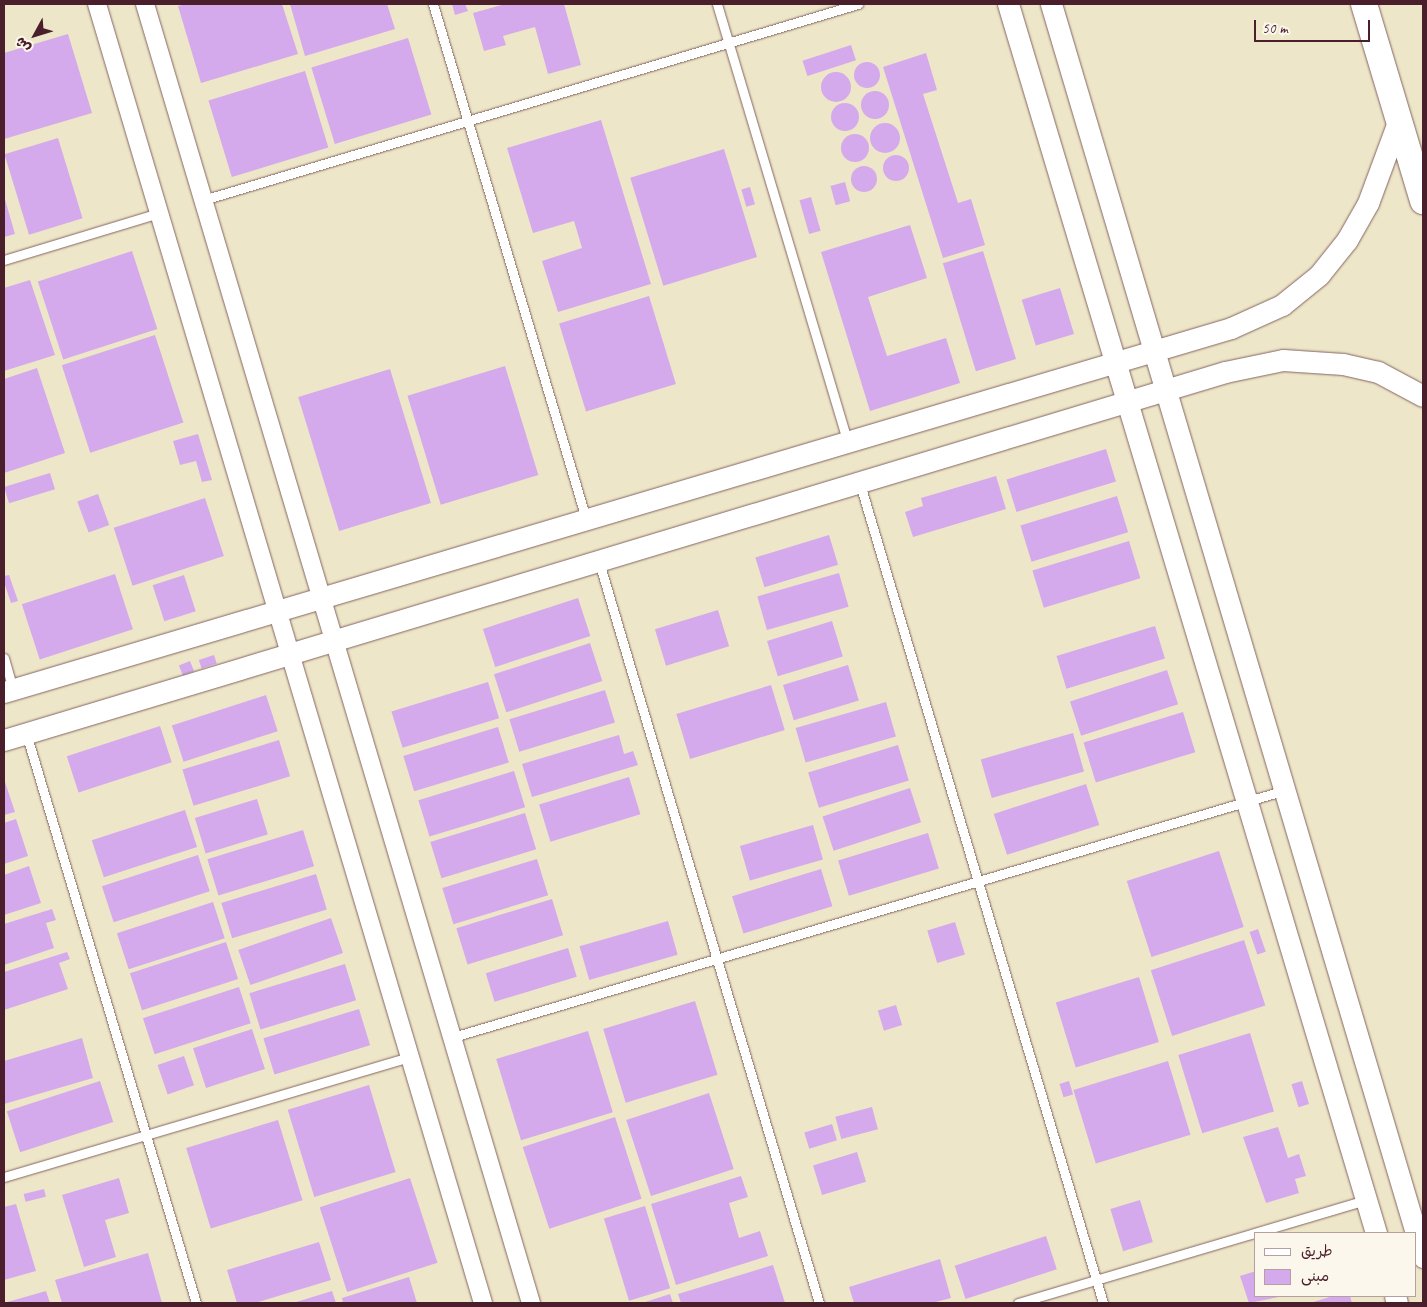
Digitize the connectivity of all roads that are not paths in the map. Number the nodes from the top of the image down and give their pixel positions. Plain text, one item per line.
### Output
1 (97, 4) edge
2 (145, 4) edge
3 (433, 4) edge
4 (717, 4) edge
5 (858, 4) edge
6 (1008, 4) edge
7 (1051, 4) edge
8 (1364, 4) edge
9 (729, 42) junction
10 (1399, 119) junction
11 (468, 121) junction
12 (203, 200) junction
13 (1423, 201) edge
14 (159, 213) junction
15 (4, 260) edge
16 (1154, 350) junction
17 (1115, 361) junction
18 (1167, 392) junction
19 (1423, 396) edge
20 (1128, 404) junction
21 (847, 441) junction
22 (860, 484) junction
23 (586, 518) junction
24 (599, 562) junction
25 (321, 598) junction
26 (277, 611) junction
27 (334, 641) junction
28 (290, 654) junction
29 (4, 658) edge
30 (8, 691) edge
31 (26, 733) junction
32 (4, 740) edge
33 (1285, 790) junction
34 (1247, 802) junction
35 (978, 882) junction
36 (717, 959) junction
37 (453, 1038) junction
38 (410, 1057) junction
39 (146, 1135) junction
40 (4, 1177) edge
41 (1366, 1200) junction
42 (1258, 1232) edge
43 (1376, 1232) edge
44 (1416, 1232) edge
45 (1254, 1233) edge
46 (1417, 1236) edge
47 (1423, 1256) edge
48 (1096, 1280) junction
49 (196, 1303) edge
50 (483, 1303) edge
51 (531, 1303) edge
52 (819, 1303) edge
53 (1018, 1303) edge
54 (1103, 1303) edge

1 - 14 street
2 - 12 street
3 - 11 lane
4 - 9 lane
5 - 9 lane
6 - 17 street
7 - 16 street
8 - 10 main road
9 - 11 lane
9 - 21 lane
10 - 13 main road
10 - 16 street
11 - 12 lane
11 - 23 lane
12 - 25 street
14 - 15 lane
14 - 26 street
16 - 17 street
16 - 18 street
17 - 20 street
17 - 21 street
18 - 19 street
18 - 20 street
18 - 33 street
20 - 22 street
20 - 34 street
21 - 23 street
22 - 24 street
22 - 35 lane
23 - 25 street
24 - 27 street
24 - 36 lane
25 - 26 street
25 - 27 street
26 - 28 street
26 - 30 street
27 - 28 street
27 - 37 street
28 - 31 street
28 - 38 street
29 - 30 lane
31 - 32 street
31 - 39 lane
33 - 34 lane
33 - 44 street
34 - 35 lane
34 - 41 street
35 - 36 lane
35 - 48 lane
36 - 37 lane
36 - 52 lane
37 - 51 street
38 - 39 lane
38 - 50 street
39 - 40 lane
39 - 49 lane
41 - 42 lane
41 - 43 street
45 - 48 lane
46 - 47 street
48 - 53 lane
48 - 54 lane

